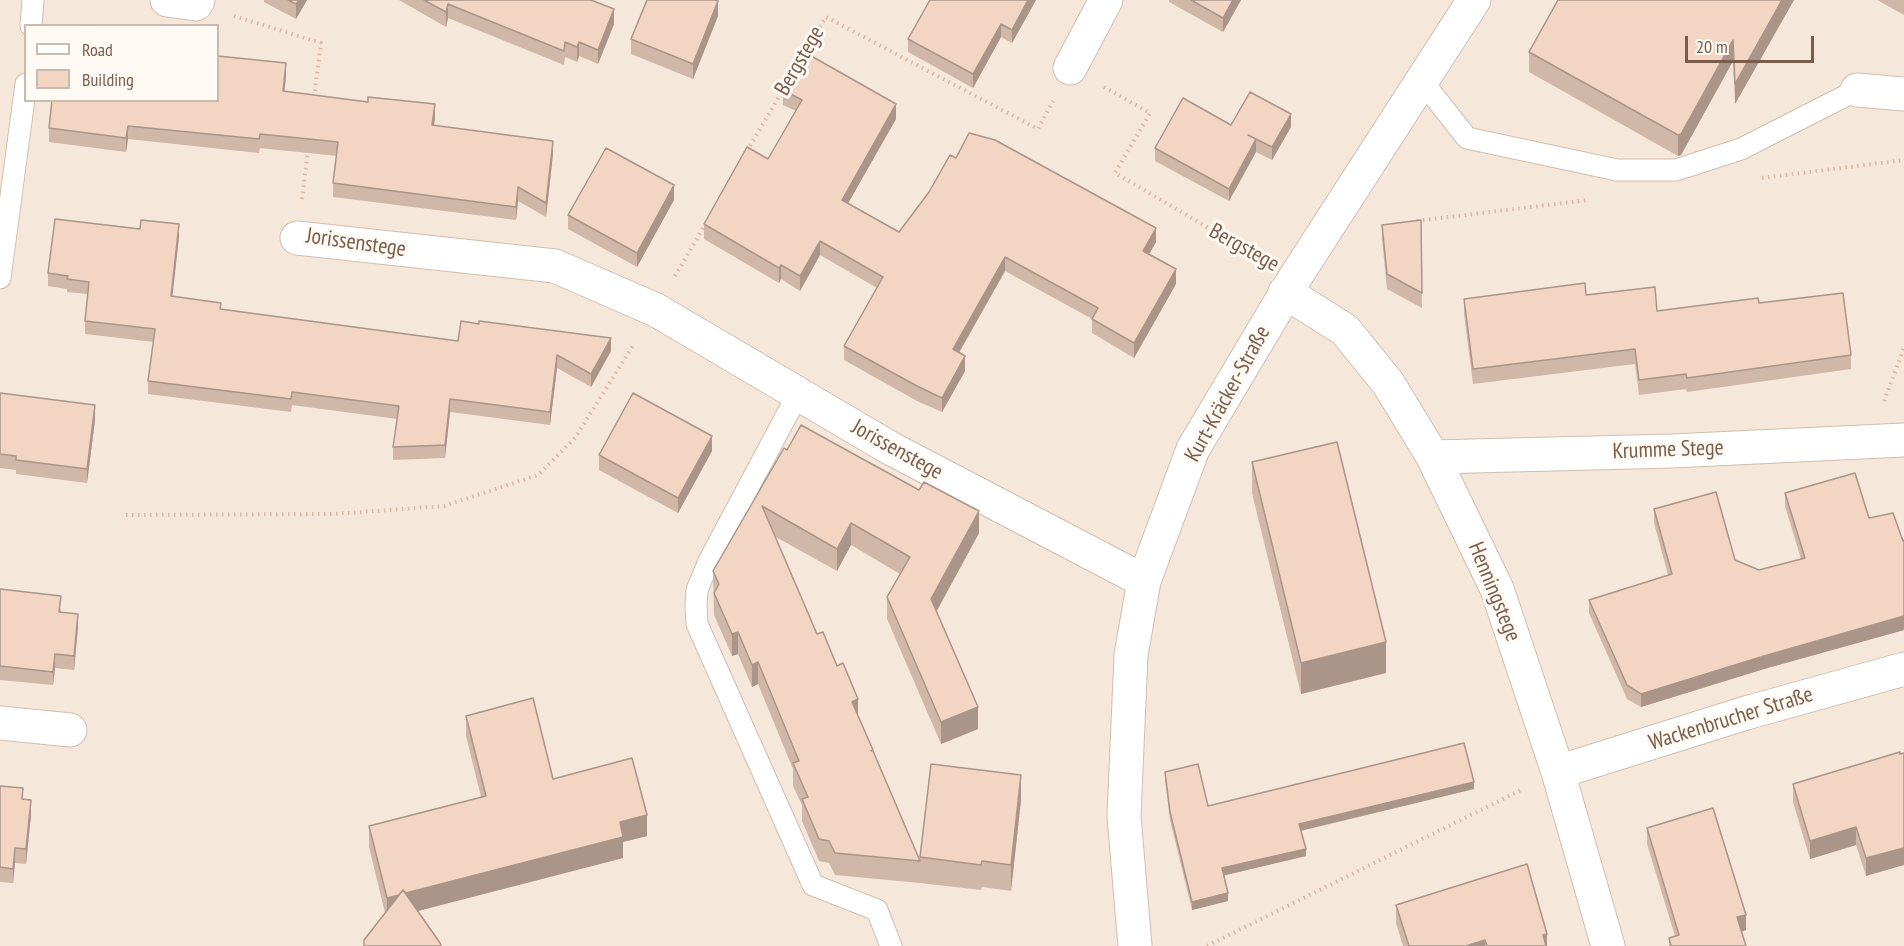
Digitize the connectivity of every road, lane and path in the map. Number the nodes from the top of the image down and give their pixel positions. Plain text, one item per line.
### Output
1 (33, 0) edge
2 (1106, 0) edge
3 (1474, 0) edge
4 (187, 1) edge
5 (31, 24) edge
6 (1070, 68) junction
7 (1422, 81) junction
8 (1857, 90) joint
9 (1904, 94) edge
10 (24, 99) edge
11 (314, 101) edge
12 (308, 147) edge
13 (744, 158) edge
14 (708, 219) edge
15 (297, 238) joint
16 (0, 278) edge
17 (1290, 284) junction
18 (656, 310) junction
19 (1904, 348) edge
20 (798, 394) junction
21 (1904, 440) edge
22 (1868, 442) junction
23 (1433, 457) junction
24 (126, 515) dead end
25 (1144, 581) junction
26 (1904, 669) edge
27 (0, 723) edge
28 (70, 730) dead end
29 (1558, 772) junction
30 (891, 946) edge
31 (1135, 946) edge
32 (1207, 946) edge
33 (1608, 946) edge

1 - 5 lane
2 - 6 street
3 - 7 street, Kurt-Kräcker-Straße
4 - 11 path
6 - 13 path, Bergstege
6 - 17 path, Bergstege
7 - 8 lane
7 - 17 street, Kurt-Kräcker-Straße
8 - 9 street
10 - 16 lane
12 - 15 path, Jorissenstege
14 - 18 path
15 - 18 street, Jorissenstege
17 - 23 street, Henningstege
17 - 25 street, Kurt-Kräcker-Straße
18 - 20 street, Jorissenstege
18 - 24 path
19 - 22 path
20 - 25 street, Jorissenstege
20 - 30 lane
21 - 22 street, Krumme Stege
22 - 23 street, Krumme Stege
23 - 29 street, Henningstege
25 - 31 street, Kurt-Kräcker-Straße
26 - 29 street, Wackenbrucher Straße
27 - 28 street
29 - 32 path
29 - 33 street, Henningstege

